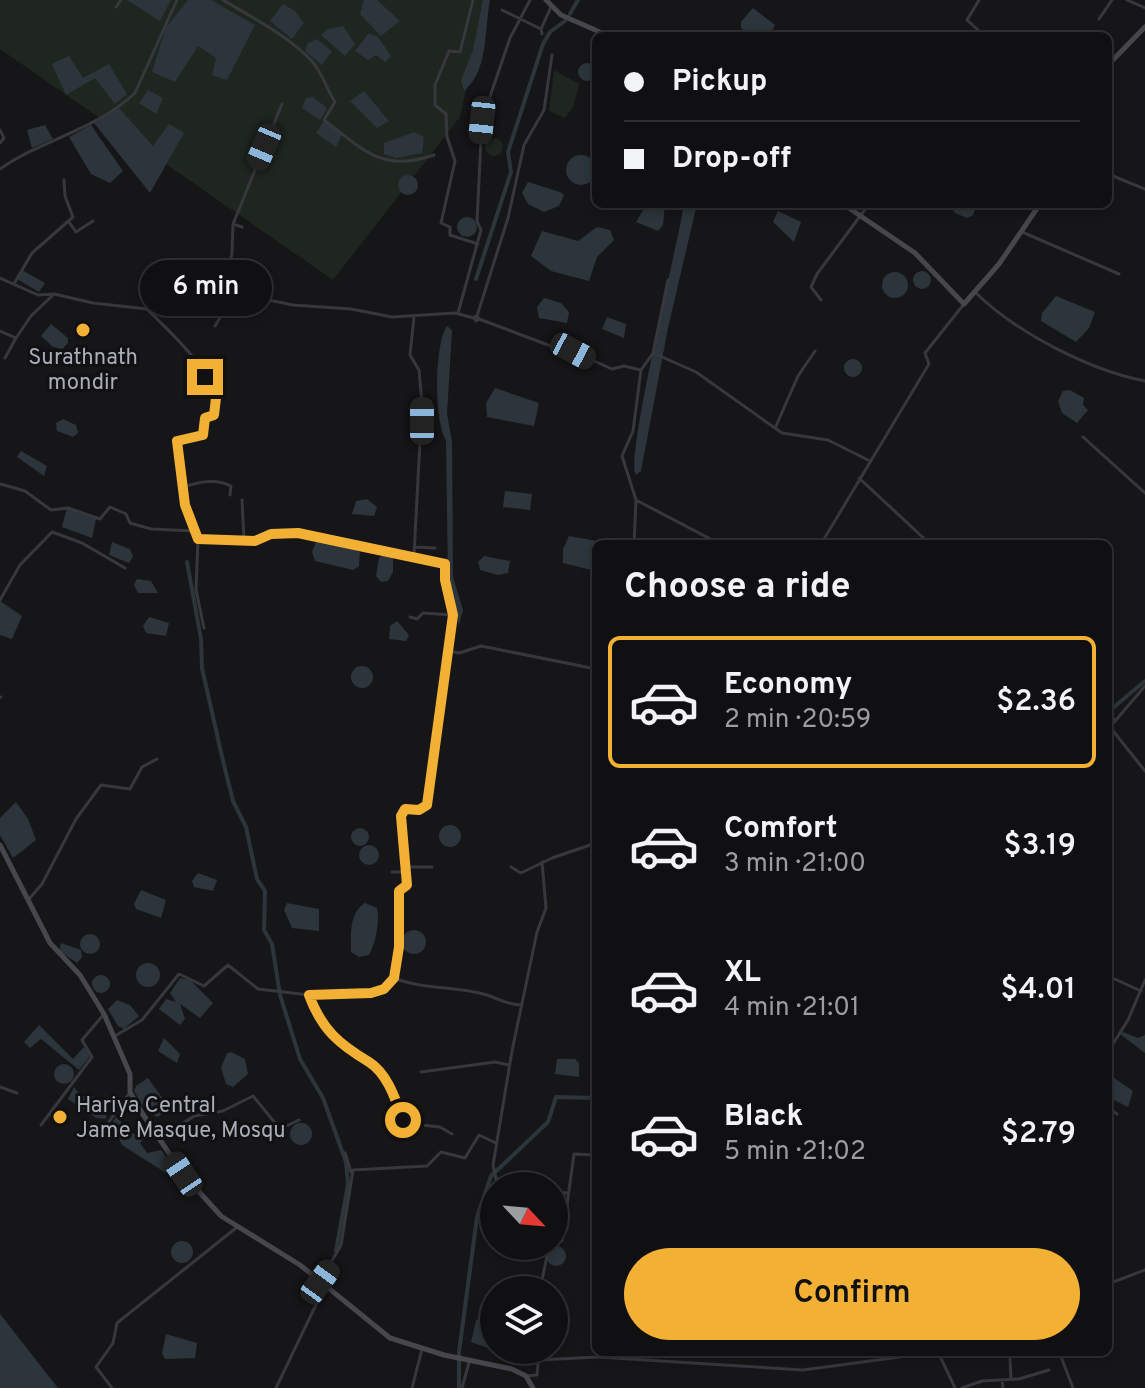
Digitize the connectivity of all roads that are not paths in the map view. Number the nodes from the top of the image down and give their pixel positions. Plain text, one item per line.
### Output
1 (121, 0) edge
2 (177, 0) edge
3 (223, 0) edge
4 (473, 0) edge
5 (530, 0) edge
6 (546, 0) edge
7 (979, 0) edge
8 (1112, 0) edge
9 (1127, 0) edge
10 (116, 7) dead end
11 (551, 7) junction
12 (1145, 8) edge
13 (502, 10) dead end
14 (520, 19) junction
15 (1099, 19) dead end
16 (1145, 27) edge
17 (599, 32) edge
18 (977, 32) edge
19 (552, 55) dead end
20 (1112, 61) edge
21 (282, 104) dead end
22 (0, 130) edge
23 (0, 143) edge
24 (434, 155) dead end
25 (0, 169) edge
26 (1112, 176) edge
27 (64, 180) dead end
28 (1145, 189) edge
29 (849, 208) edge
30 (866, 208) edge
31 (1037, 208) edge
32 (860, 216) junction
33 (93, 221) dead end
34 (69, 222) junction
35 (233, 224) junction
36 (242, 227) dead end
37 (1022, 232) junction
38 (478, 244) junction
39 (1119, 274) dead end
40 (0, 278) edge
41 (668, 280) dead end
42 (14, 283) junction
43 (224, 293) junction
44 (235, 293) junction
45 (976, 293) junction
46 (54, 294) junction
47 (821, 300) dead end
48 (964, 304) junction
49 (147, 309) junction
50 (458, 313) junction
51 (414, 317) junction
52 (477, 318) junction
53 (215, 326) dead end
54 (0, 331) edge
55 (16, 338) junction
56 (815, 351) dead end
57 (654, 353) junction
58 (5, 358) dead end
59 (641, 370) junction
60 (1145, 381) edge
61 (776, 426) junction
62 (1083, 437) dead end
63 (869, 461) junction
64 (859, 478) junction
65 (0, 484) edge
66 (183, 487) junction
67 (1145, 493) edge
68 (230, 495) dead end
69 (242, 500) dead end
70 (636, 500) junction
71 (194, 531) junction
72 (198, 539) junction
73 (634, 540) edge
74 (712, 540) edge
75 (823, 540) edge
76 (926, 540) edge
77 (244, 541) junction
78 (415, 547) junction
79 (435, 548) dead end
80 (415, 556) junction
81 (125, 568) dead end
82 (0, 600) edge
83 (453, 615) junction
84 (410, 617) dead end
85 (204, 628) dead end
86 (446, 650) junction
87 (592, 668) edge
88 (1145, 686) edge
89 (1112, 715) edge
90 (1112, 730) edge
91 (157, 759) dead end
92 (1145, 771) edge
93 (592, 844) edge
94 (0, 845) edge
95 (542, 862) junction
96 (432, 867) dead end
97 (511, 867) dead end
98 (407, 870) junction
99 (392, 872) dead end
100 (29, 899) junction
101 (394, 978) junction
102 (1112, 978) edge
103 (1145, 980) edge
104 (1142, 991) junction
105 (309, 995) junction
106 (522, 1005) junction
107 (104, 1014) junction
108 (115, 1036) junction
109 (1112, 1045) edge
110 (509, 1065) junction
111 (421, 1072) dead end
112 (0, 1087) edge
113 (130, 1092) junction
114 (17, 1093) dead end
115 (1112, 1111) edge
116 (1117, 1114) dead end
117 (299, 1120) dead end
118 (41, 1125) dead end
119 (452, 1134) dead end
120 (99, 1136) dead end
121 (160, 1139) junction
122 (496, 1143) junction
123 (345, 1153) dead end
124 (592, 1155) edge
125 (351, 1172) junction
126 (493, 1172) edge
127 (568, 1187) edge
128 (236, 1228) junction
129 (1145, 1270) edge
130 (1112, 1282) edge
131 (322, 1284) junction
132 (422, 1349) junction
133 (907, 1356) edge
134 (939, 1356) edge
135 (1061, 1356) edge
136 (568, 1358) edge
137 (469, 1359) junction
138 (1010, 1359) dead end
139 (538, 1364) edge
140 (1049, 1370) dead end
141 (526, 1376) junction
142 (1002, 1380) junction
143 (1012, 1380) junction
144 (112, 1388) edge
145 (276, 1388) edge
146 (412, 1388) edge
147 (462, 1388) edge
148 (533, 1388) edge
149 (955, 1388) edge
150 (962, 1388) edge
151 (1003, 1388) edge
152 (1073, 1388) edge

1 - 10 street
2 - 25 street
3 - 24 street
4 - 38 street
5 - 14 street
6 - 11 main road
7 - 18 street
8 - 15 street
9 - 12 street
11 - 14 street
11 - 17 main road
13 - 14 street
14 - 38 street
16 - 20 main road
19 - 52 street
21 - 35 street
22 - 23 street
26 - 28 street
27 - 34 street
29 - 32 main road
30 - 32 street
31 - 37 main road
32 - 47 street
32 - 48 main road
33 - 34 street
34 - 42 street
35 - 36 street
35 - 43 street
37 - 39 street
37 - 45 main road
38 - 50 street
40 - 42 street
41 - 57 street
42 - 46 street
43 - 44 street
43 - 49 street
44 - 51 street
44 - 53 street
45 - 48 main road
45 - 60 street
46 - 49 street
46 - 55 street
48 - 63 street
49 - 66 street
50 - 51 street
50 - 52 street
51 - 78 street
52 - 59 street
54 - 55 street
55 - 58 street
56 - 61 street
57 - 59 street
57 - 61 street
59 - 70 street
61 - 63 street
62 - 67 street
63 - 64 street
64 - 75 street
64 - 76 street
65 - 71 street
66 - 68 street
66 - 71 street
69 - 77 street
70 - 73 street
70 - 74 street
71 - 72 street
72 - 77 street
72 - 85 street
77 - 80 street
78 - 79 street
78 - 80 street
80 - 83 street
81 - 82 street
83 - 84 street
83 - 86 street
86 - 87 street
86 - 98 street
88 - 89 street
90 - 92 street
91 - 100 street
93 - 95 street
94 - 100 main road
95 - 97 street
95 - 106 street
96 - 98 street
98 - 99 street
98 - 101 street
100 - 107 main road
101 - 105 street
101 - 106 street
102 - 104 street
103 - 104 street
104 - 109 street
105 - 108 street
105 - 119 street
106 - 110 street
107 - 108 main road
107 - 118 street
108 - 113 main road
110 - 111 street
110 - 122 street
112 - 114 street
113 - 120 street
113 - 121 main road
115 - 116 street
117 - 121 street
121 - 128 main road
122 - 125 street
122 - 126 street
123 - 125 street
124 - 127 street
125 - 131 street
128 - 131 main road
128 - 144 street
129 - 130 street
131 - 132 main road
131 - 145 street
132 - 137 main road
132 - 146 street
133 - 136 street
134 - 149 street
135 - 152 street
137 - 141 main road
137 - 147 street
138 - 143 street
139 - 141 street
140 - 143 street
141 - 148 main road
142 - 143 street
142 - 150 street
142 - 151 street

